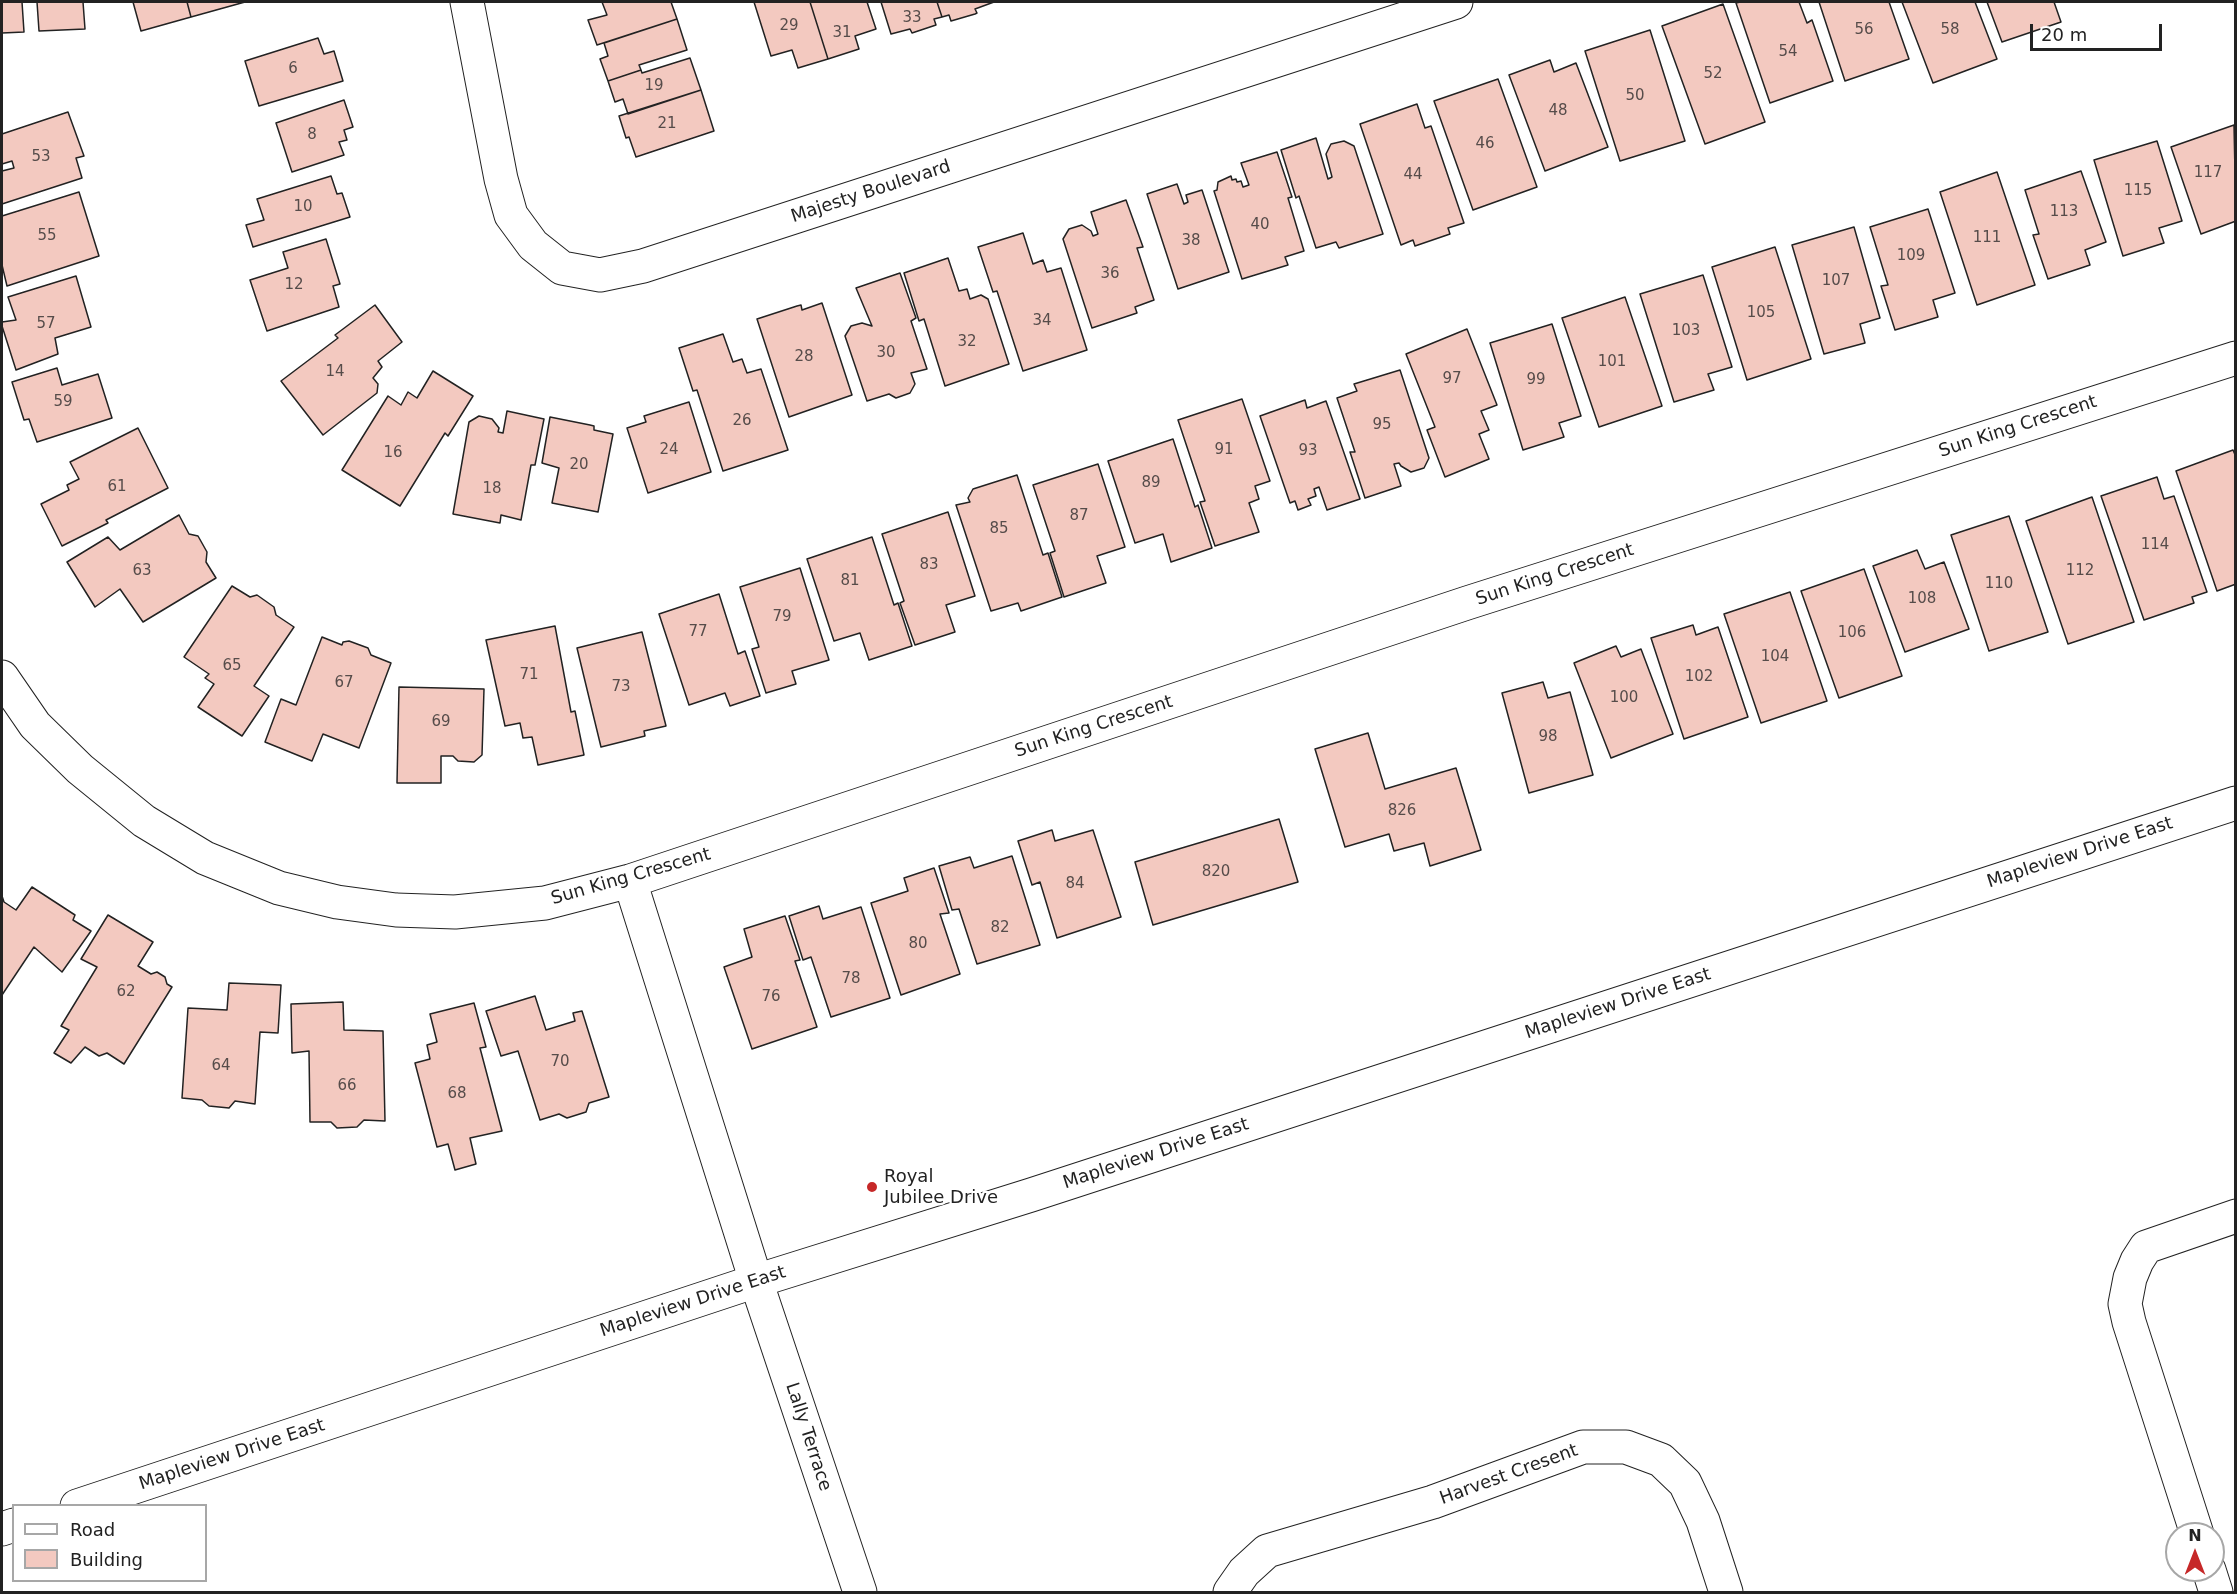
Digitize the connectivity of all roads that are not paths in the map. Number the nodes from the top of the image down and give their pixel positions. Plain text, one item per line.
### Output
1 (467, 2) edge
2 (1456, 2) edge
3 (2235, 358) edge
4 (2, 677) edge
5 (2235, 803) edge
6 (630, 881) junction
7 (2235, 1216) edge
8 (756, 1281) junction
9 (83, 1504) edge
10 (2193, 1522) edge
11 (860, 1593) edge
12 (1230, 1593) edge
13 (1726, 1593) edge

1 - 2 street, Majesty Boulevard
3 - 6 street, Sun King Crescent
4 - 6 street, Sun King Crescent
5 - 8 street, Mapleview Drive East
6 - 8 street
7 - 10 street
8 - 9 street, Mapleview Drive East
8 - 11 street, Lally Terrace
12 - 13 street, Harvest Cresent

